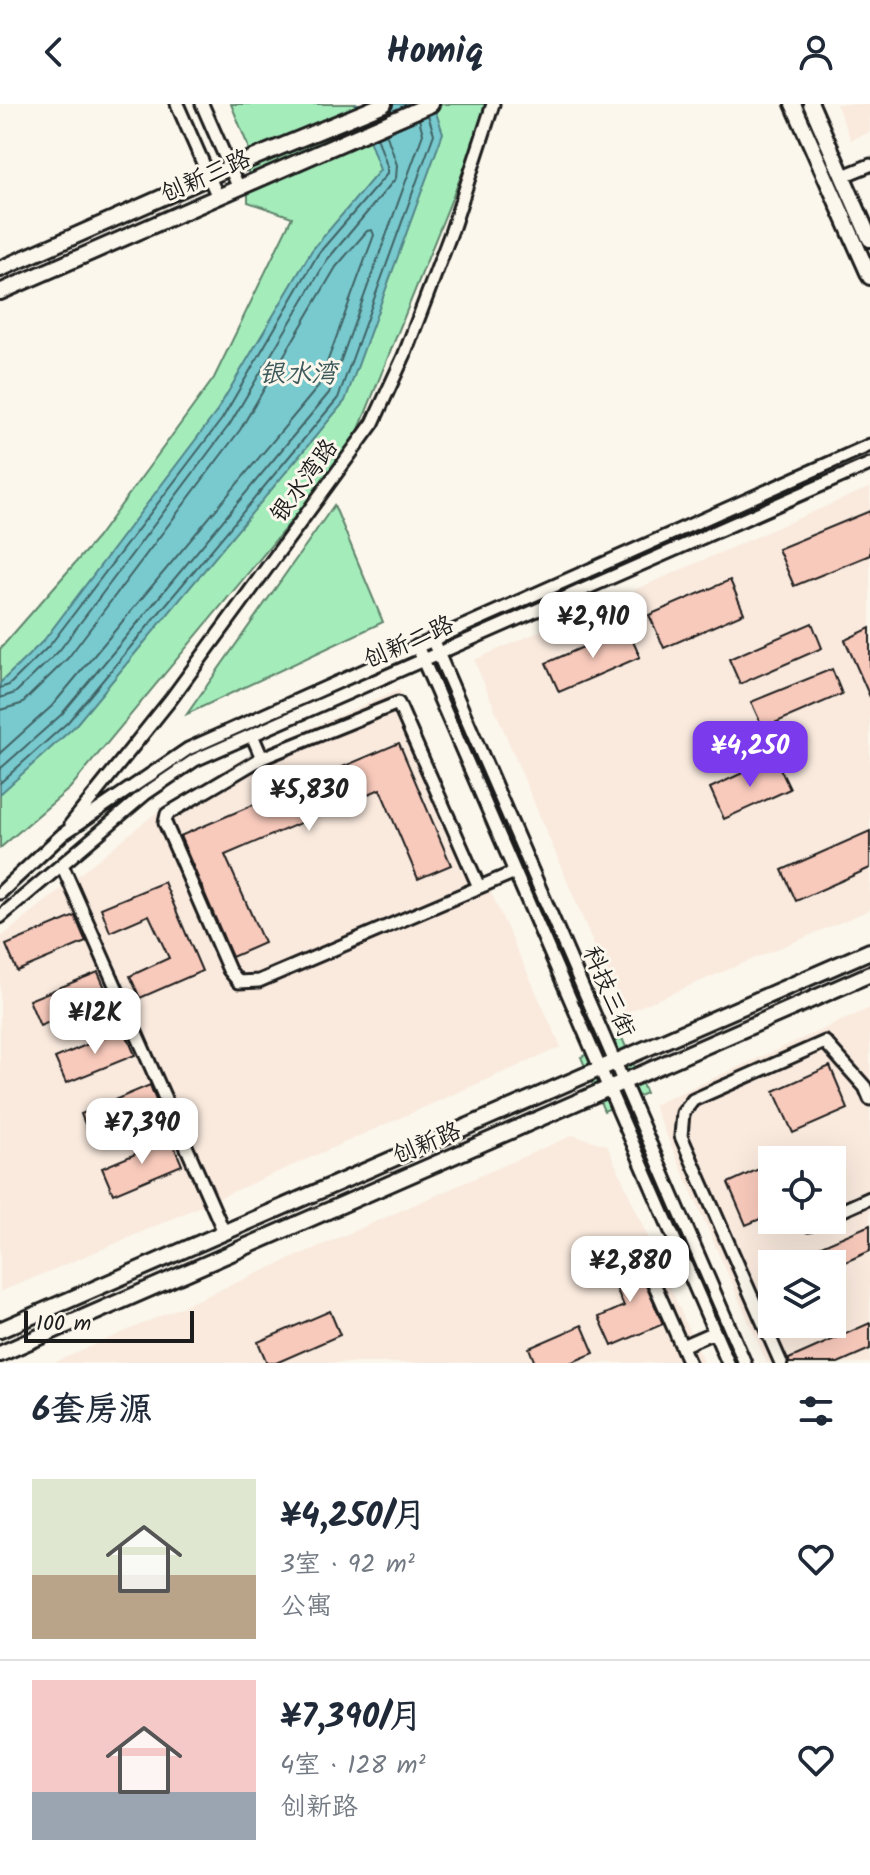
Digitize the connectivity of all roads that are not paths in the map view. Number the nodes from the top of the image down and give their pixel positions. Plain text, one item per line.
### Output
1 (177, 104) edge
2 (202, 104) edge
3 (384, 104) edge
4 (431, 104) edge
5 (493, 104) edge
6 (793, 104) edge
7 (811, 104) edge
8 (870, 165) edge
9 (229, 168) junction
10 (843, 176) junction
11 (209, 177) junction
12 (238, 186) junction
13 (217, 195) junction
14 (870, 239) edge
15 (0, 269) edge
16 (870, 277) edge
17 (0, 292) edge
18 (870, 445) edge
19 (870, 464) edge
20 (432, 639) junction
21 (417, 646) junction
22 (439, 654) junction
23 (423, 661) junction
24 (252, 735) junction
25 (262, 758) junction
26 (63, 834) junction
27 (62, 865) junction
28 (515, 872) junction
29 (479, 887) junction
30 (0, 893) edge
31 (0, 917) edge
32 (870, 951) edge
33 (870, 974) edge
34 (615, 1062) junction
35 (600, 1069) junction
36 (623, 1083) junction
37 (609, 1089) junction
38 (870, 1099) edge
39 (870, 1198) edge
40 (846, 1209) edge
41 (224, 1232) junction
42 (639, 1249) dead end
43 (0, 1330) edge
44 (714, 1332) junction
45 (682, 1346) junction
46 (0, 1354) edge
47 (689, 1363) edge
48 (728, 1363) edge
49 (745, 1363) edge
50 (781, 1363) edge

1 - 11 street
2 - 9 street
3 - 9 main road, 创新三路
4 - 12 main road, 创新三路
5 - 26 street, 银水湾路
6 - 16 main road
7 - 10 main road
8 - 10 street
9 - 11 main road, 创新三路
9 - 12 street
10 - 14 main road
11 - 13 street
11 - 15 main road, 创新三路
12 - 13 main road, 创新三路
13 - 17 main road, 创新三路
18 - 20 street, 创新二路
19 - 22 street, 创新二路
20 - 21 street, 创新二路
20 - 22 street, 科技三街
21 - 23 street, 科技三街
21 - 26 street, 创新二路
22 - 23 street, 创新二路
22 - 34 street, 科技三街
23 - 24 street, 创新二路
23 - 28 street, 科技三街
24 - 25 street
24 - 27 street, 创新二路
25 - 29 street
25 - 29 street
26 - 30 street, 创新二路
27 - 31 street, 创新二路
27 - 41 street
28 - 29 street
28 - 35 street, 科技三街
32 - 34 main road, 创新路
33 - 36 main road, 创新路
34 - 35 main road, 创新路
34 - 36 street, 科技三街
35 - 37 street, 科技三街
35 - 41 main road, 创新路
36 - 37 main road, 创新路
36 - 49 street, 科技三街
37 - 44 street, 科技三街
37 - 46 main road, 创新路
38 - 50 street
39 - 40 street
41 - 43 main road, 创新路
42 - 45 street
44 - 45 street
44 - 48 street, 科技三街
45 - 47 street

